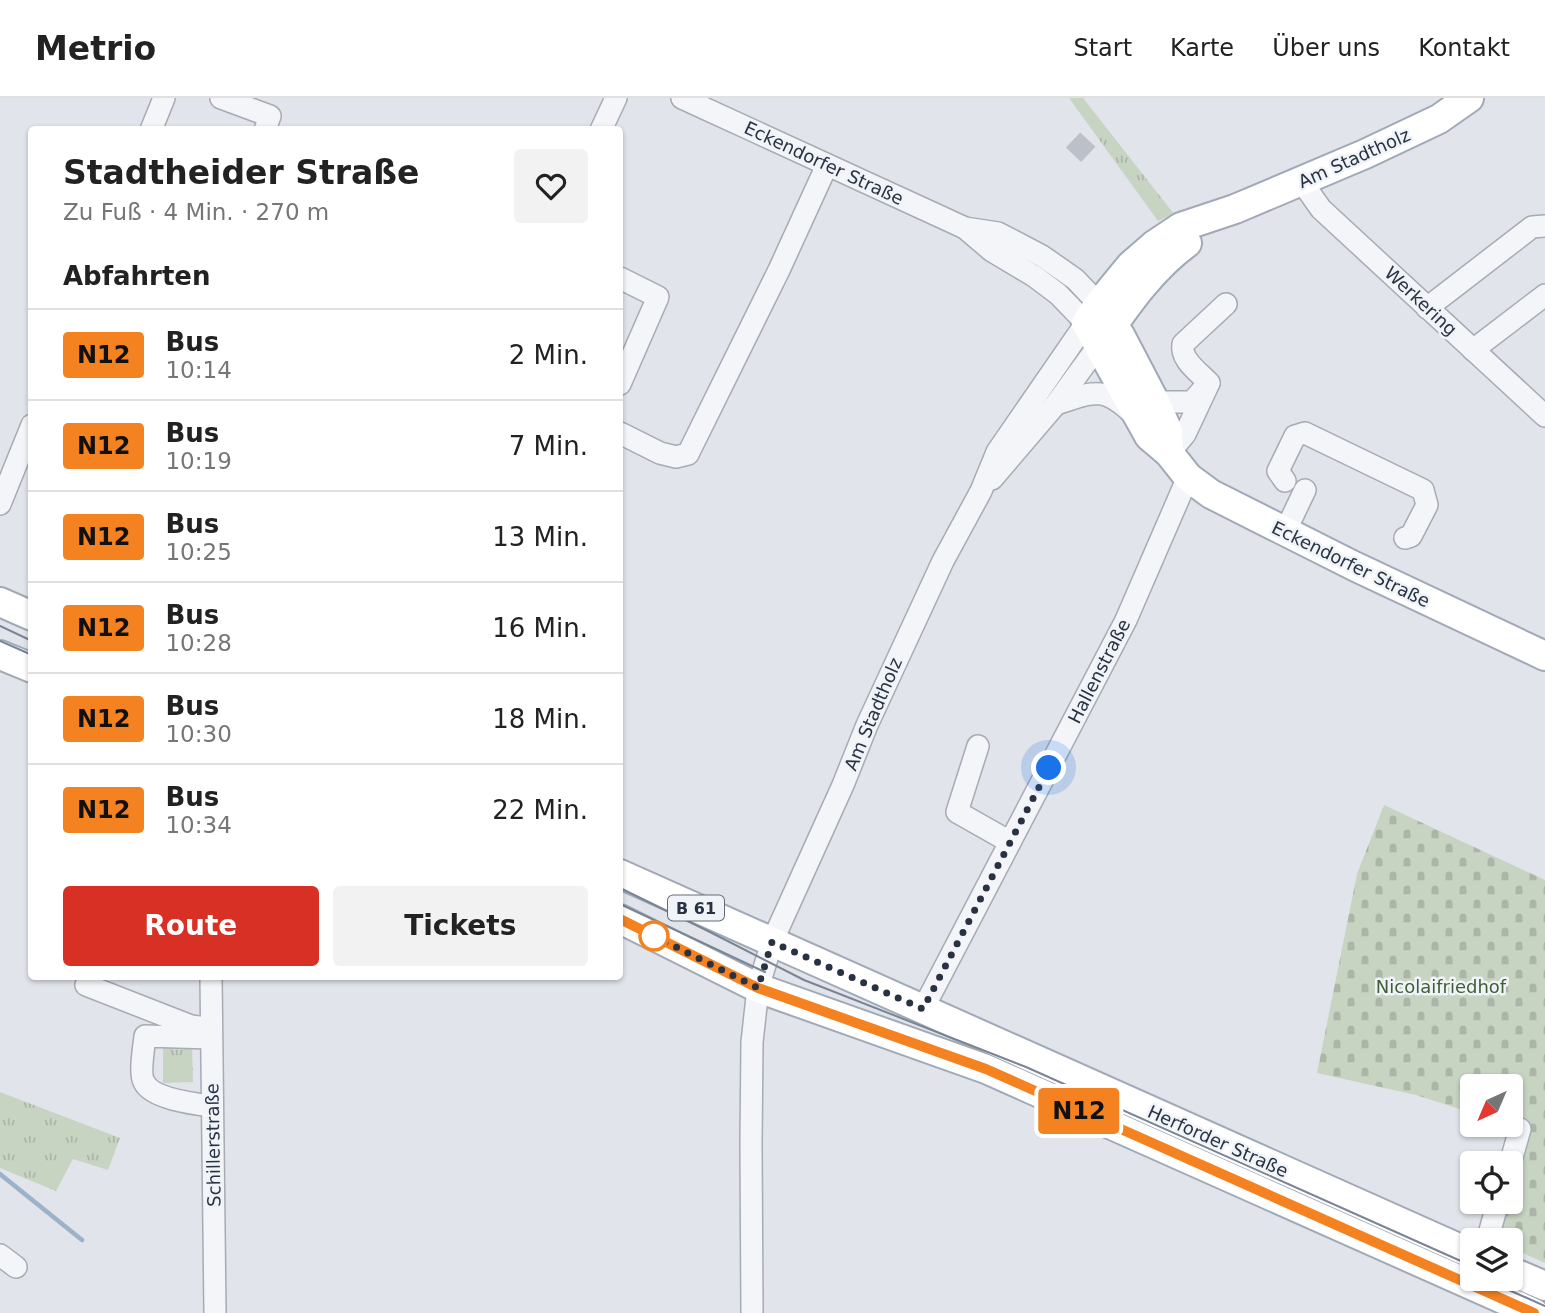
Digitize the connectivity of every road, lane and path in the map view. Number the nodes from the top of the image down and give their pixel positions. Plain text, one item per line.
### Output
1 (164, 98) edge
2 (221, 98) edge
3 (615, 98) edge
4 (682, 98) edge
5 (1469, 98) edge
6 (268, 123) edge
7 (153, 126) edge
8 (603, 126) edge
9 (827, 165) junction
10 (1304, 180) junction
11 (1545, 226) edge
12 (623, 280) edge
13 (1545, 295) edge
14 (1226, 304) dead end
15 (1427, 308) junction
16 (1100, 324) junction
17 (1473, 350) junction
18 (623, 377) edge
19 (1209, 383) junction
20 (1056, 404) junction
21 (1148, 412) junction
22 (1545, 416) edge
23 (623, 434) edge
24 (28, 435) edge
25 (1169, 453) junction
26 (1188, 477) junction
27 (1285, 481) dead end
28 (1305, 490) dead end
29 (981, 491) junction
30 (0, 504) edge
31 (1285, 532) junction
32 (1405, 538) dead end
33 (0, 602) edge
34 (28, 613) edge
35 (0, 655) edge
36 (1545, 656) edge
37 (28, 666) edge
38 (978, 747) dead end
39 (1010, 842) junction
40 (623, 875) edge
41 (623, 920) edge
42 (772, 942) junction
43 (211, 980) edge
44 (86, 985) dead end
45 (758, 988) junction
46 (923, 1009) junction
47 (211, 1033) junction
48 (212, 1105) junction
49 (1460, 1249) edge
50 (1523, 1277) edge
51 (1545, 1286) edge
52 (215, 1313) edge
53 (752, 1313) edge
54 (1534, 1313) edge

1 - 7 street
2 - 6 street
3 - 8 street
4 - 9 street, Eckendorfer Straße
5 - 10 main road, Am Stadtholz
9 - 16 street, Eckendorfer Straße
9 - 23 street
10 - 15 street, Werkering
10 - 16 main road, Am Stadtholz
11 - 15 street
12 - 18 street
13 - 17 street
14 - 19 street
15 - 17 street, Werkering
16 - 20 street, Am Stadtholz
16 - 21 main road, Eckendorfer Straße
16 - 29 street, Am Stadtholz
17 - 22 street, Werkering
19 - 21 street
19 - 25 street
20 - 21 street
20 - 29 street, Am Stadtholz
21 - 25 main road, Eckendorfer Straße
24 - 30 street
25 - 26 main road, Eckendorfer Straße
26 - 31 main road, Eckendorfer Straße
26 - 39 street, Hallenstraße
27 - 32 street
28 - 31 street
29 - 42 street, Am Stadtholz
31 - 36 main road, Eckendorfer Straße
33 - 34 main road
35 - 37 main road
38 - 39 street
39 - 46 street, Hallenstraße
40 - 42 main road, Herforder Straße / B 61
41 - 45 main road, Herforder Straße / B 61
42 - 45 street, Am Stadtholz
42 - 46 main road, Herforder Straße / B 61
43 - 47 street, Schillerstraße
44 - 47 street
45 - 53 street, Am Stadtholz
45 - 54 main road, Herforder Straße / B 61
46 - 49 main road, Herforder Straße / B 61
47 - 48 street, Schillerstraße
47 - 48 street
48 - 52 street, Schillerstraße
50 - 51 main road

